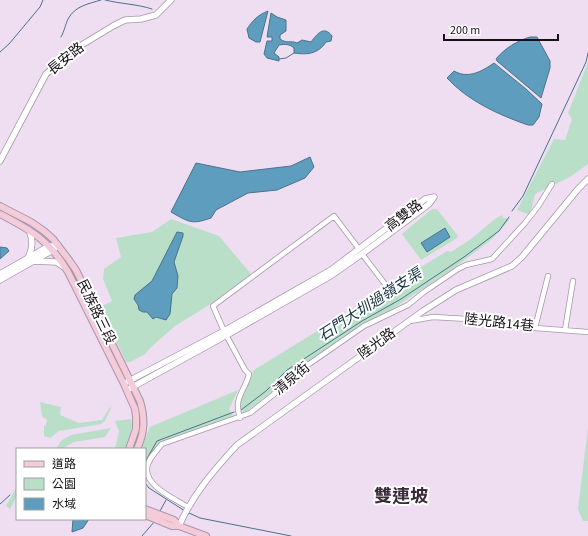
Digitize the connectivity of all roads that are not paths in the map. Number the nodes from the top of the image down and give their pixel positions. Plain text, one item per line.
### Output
1 (171, 0) edge
2 (0, 161) edge
3 (588, 178) edge
4 (552, 184) dead end
5 (0, 206) edge
6 (0, 214) edge
7 (29, 230) junction
8 (58, 245) junction
9 (51, 248) junction
10 (360, 252) junction
11 (27, 259) junction
12 (34, 261) junction
13 (68, 272) junction
14 (0, 274) edge
15 (548, 276) dead end
16 (0, 280) edge
17 (574, 281) dead end
18 (385, 284) dead end
19 (410, 321) junction
20 (535, 328) junction
21 (565, 330) junction
22 (588, 332) edge
23 (226, 333) junction
24 (131, 383) junction
25 (124, 384) junction
26 (126, 390) junction
27 (240, 418) junction
28 (129, 448) edge
29 (137, 448) edge
30 (188, 507) junction
31 (146, 509) edge
32 (146, 515) edge
33 (179, 526) junction
34 (192, 534) edge
35 (206, 536) edge

1 - 2 street, 長安路
3 - 19 street, 陸光路
4 - 27 street, 清泉街
5 - 8 main road, 民族路三段
6 - 7 main road, 民族路三段
7 - 9 main road, 民族路三段
7 - 11 street
8 - 9 street
8 - 24 main road, 民族路三段
9 - 11 street
9 - 12 street
9 - 13 main road, 民族路三段
10 - 10 street, 高雙路
10 - 18 street
10 - 23 street, 高雙路
10 - 23 street
11 - 14 street
12 - 13 street
12 - 16 street
13 - 25 main road, 民族路三段
15 - 20 street
17 - 21 street
19 - 20 street, 陸光路14巷
19 - 30 street, 陸光路
20 - 21 street, 陸光路14巷
21 - 22 street, 陸光路14巷
23 - 24 street, 高雙路
23 - 27 street
24 - 25 street, 高雙路
24 - 26 street, 高雙路
24 - 29 main road, 民族路三段
25 - 26 main road, 民族路三段
26 - 28 main road, 民族路三段
27 - 30 street, 清泉街
30 - 33 street, 陸光路
31 - 33 main road
32 - 33 main road
33 - 34 main road
34 - 35 main road

